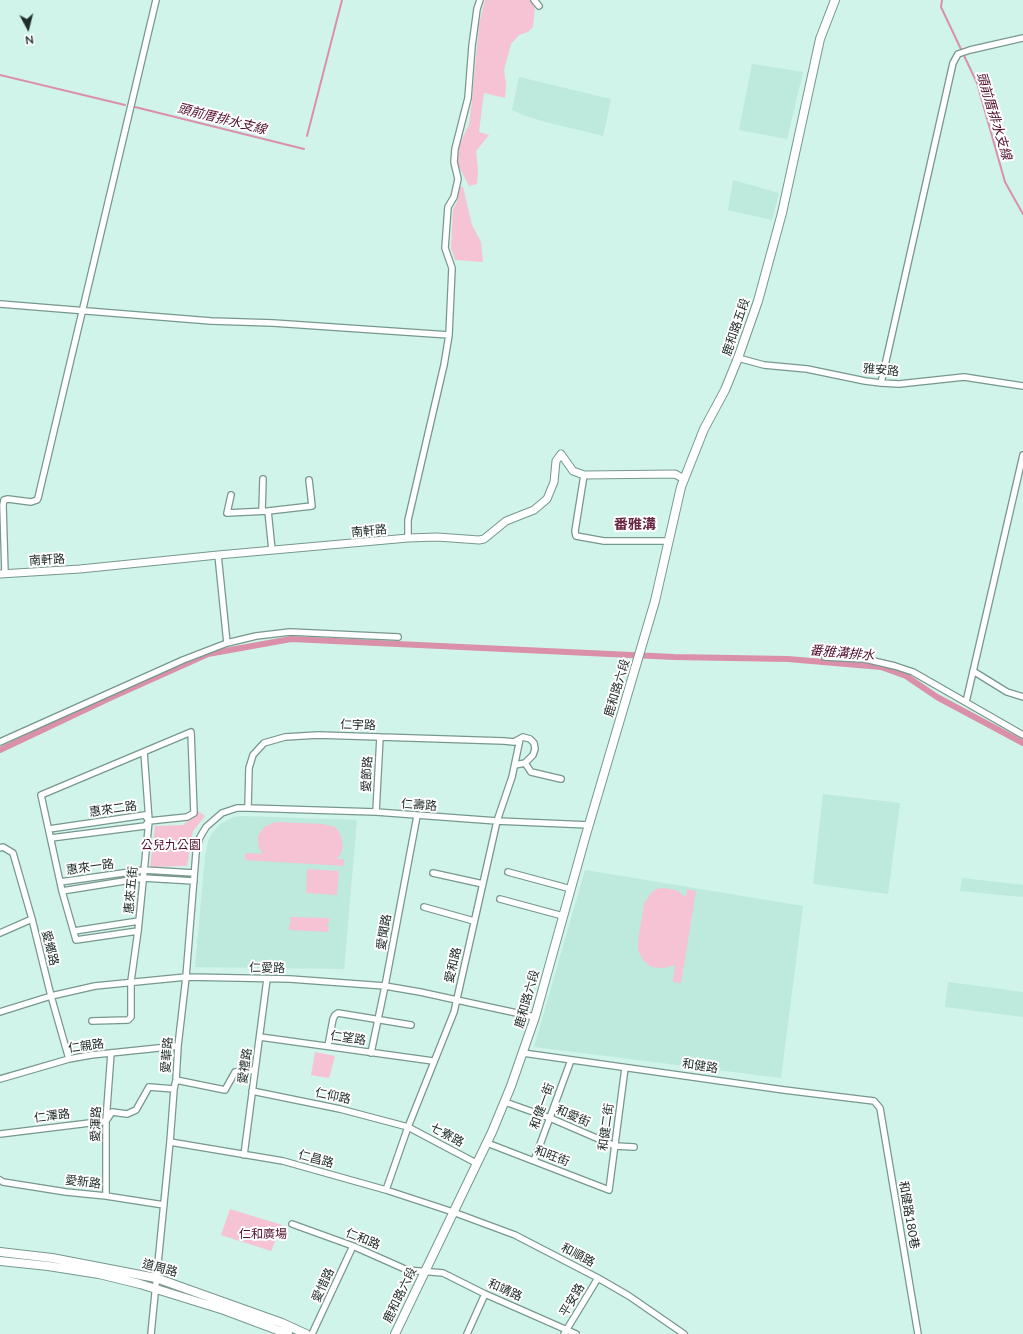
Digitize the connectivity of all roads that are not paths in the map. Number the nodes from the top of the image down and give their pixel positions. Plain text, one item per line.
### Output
1 (156, 0) edge
2 (480, 0) edge
3 (534, 0) edge
4 (835, 0) edge
5 (539, 6) dead end
6 (1023, 38) edge
7 (0, 304) edge
8 (83, 310) junction
9 (449, 334) junction
10 (738, 358) junction
11 (881, 383) junction
12 (1023, 386) edge
13 (1023, 454) edge
14 (584, 475) junction
15 (263, 479) dead end
16 (684, 479) junction
17 (309, 480) dead end
18 (231, 495) dead end
19 (265, 511) junction
20 (408, 538) junction
21 (669, 541) junction
22 (272, 550) junction
23 (218, 555) junction
24 (3, 574) edge
25 (398, 637) dead end
26 (227, 643) junction
27 (640, 655) joint
28 (825, 657) dead end
29 (973, 671) junction
30 (1023, 697) edge
31 (966, 702) junction
32 (1023, 735) edge
33 (380, 737) junction
34 (520, 739) junction
35 (0, 742) edge
36 (144, 752) junction
37 (525, 763) junction
38 (515, 765) junction
39 (561, 779) dead end
40 (248, 808) junction
41 (376, 812) junction
42 (417, 816) junction
43 (149, 821) junction
44 (497, 821) junction
45 (589, 825) junction
46 (49, 829) junction
47 (51, 838) junction
48 (1, 848) edge
49 (144, 870) junction
50 (508, 872) dead end
51 (194, 873) junction
52 (433, 873) dead end
53 (143, 878) junction
54 (194, 881) junction
55 (60, 882) junction
56 (482, 884) junction
57 (571, 889) junction
58 (62, 890) junction
59 (500, 899) dead end
60 (424, 907) dead end
61 (563, 916) junction
62 (32, 919) junction
63 (139, 920) junction
64 (474, 921) junction
65 (74, 930) junction
66 (138, 931) junction
67 (0, 933) edge
68 (186, 977) junction
69 (267, 979) junction
70 (131, 981) junction
71 (385, 986) junction
72 (51, 996) junction
73 (456, 1000) junction
74 (0, 1012) edge
75 (535, 1017) junction
76 (378, 1020) junction
77 (92, 1021) dead end
78 (411, 1025) dead end
79 (260, 1037) junction
80 (178, 1046) junction
81 (328, 1046) junction
82 (111, 1053) junction
83 (371, 1053) junction
84 (523, 1053) junction
85 (70, 1059) junction
86 (571, 1060) junction
87 (433, 1061) junction
88 (625, 1068) junction
89 (255, 1070) junction
90 (0, 1079) edge
91 (176, 1080) junction
92 (174, 1090) junction
93 (252, 1091) junction
94 (874, 1101) joint
95 (505, 1102) junction
96 (550, 1118) junction
97 (106, 1121) junction
98 (408, 1127) junction
99 (0, 1134) edge
100 (170, 1142) junction
101 (487, 1143) junction
102 (614, 1146) junction
103 (634, 1147) dead end
104 (244, 1155) junction
105 (534, 1161) junction
106 (476, 1163) junction
107 (0, 1180) edge
108 (386, 1190) junction
109 (609, 1190) joint
110 (106, 1196) junction
111 (164, 1205) junction
112 (453, 1212) junction
113 (292, 1224) dead end
114 (353, 1246) junction
115 (0, 1252) edge
116 (0, 1261) edge
117 (425, 1271) junction
118 (156, 1278) junction
119 (598, 1278) junction
120 (155, 1288) junction
121 (485, 1294) junction
122 (566, 1332) edge
123 (680, 1333) edge
124 (151, 1334) edge
125 (288, 1334) edge
126 (306, 1334) edge
127 (312, 1334) edge
128 (395, 1334) edge
129 (467, 1334) edge
130 (576, 1334) edge
131 (918, 1334) edge

1 - 8 street
2 - 9 street
3 - 5 street
4 - 10 main road, 鹿和路五段
6 - 11 street
7 - 8 street
8 - 9 street
8 - 24 street
9 - 20 street
10 - 11 street, 雅安路
10 - 16 main road, 鹿和路五段
11 - 12 street, 雅安路
13 - 29 street
14 - 16 street
14 - 20 street, 南軒路
14 - 21 street
15 - 19 street
16 - 21 main road, 鹿和路五段
17 - 19 street
18 - 19 street
19 - 22 street
20 - 22 street, 南軒路
21 - 27 main road, 鹿和路五段
22 - 23 street, 南軒路
23 - 24 street, 南軒路
23 - 26 street
25 - 26 street
26 - 35 street
27 - 45 main road, 鹿和路六段
28 - 31 street
29 - 30 street
29 - 31 street
31 - 32 street
33 - 34 street, 仁宇路
33 - 40 street, 仁宇路
33 - 41 street, 愛節路
34 - 37 street
34 - 38 street, 愛和路
36 - 43 street, 惠來五街
36 - 43 street
36 - 46 street
37 - 38 street
37 - 39 street
38 - 44 street, 愛和路
40 - 41 street, 仁壽路
40 - 51 street, 愛華路
41 - 42 street, 仁壽路
42 - 44 street, 仁壽路
42 - 71 street, 愛聞路
43 - 46 street, 惠來二路
43 - 47 street, 惠來二路
43 - 49 street, 惠來五街
44 - 45 street, 仁壽路
44 - 56 street, 愛和路
45 - 57 main road, 鹿和路六段
46 - 47 street
47 - 55 street
48 - 62 street, 愛鄉路
49 - 51 street, 惠來一路
49 - 53 street, 惠來五街
49 - 55 street, 惠來一路
50 - 57 street
51 - 54 street, 愛華路
52 - 56 street
53 - 54 street, 惠來一路
53 - 58 street, 惠來一路
53 - 63 street, 惠來五街
54 - 68 street, 愛華路
55 - 58 street
56 - 64 street, 愛和路
57 - 61 main road, 鹿和路六段
58 - 65 street
59 - 61 street
60 - 64 street
61 - 75 main road, 鹿和路六段
62 - 67 street
62 - 72 street, 愛鄉路
63 - 65 street
63 - 66 street, 惠來五街
64 - 73 street, 愛和路
65 - 66 street
66 - 70 street, 惠來五街
68 - 69 street, 仁愛路
68 - 70 street, 仁愛路
68 - 80 street, 愛華路
69 - 71 street, 仁愛路
69 - 79 street, 愛禮路
70 - 72 street, 仁愛路
70 - 77 street, 惠來五街
71 - 73 street, 仁愛路
71 - 76 street, 愛聞路
72 - 74 street, 仁愛路
72 - 85 street, 愛鄉路
73 - 75 street, 仁愛路
73 - 87 street, 愛和路
75 - 84 main road, 鹿和路六段
76 - 78 street
76 - 81 street
76 - 83 street, 愛聞路
79 - 81 street, 仁望路
79 - 89 street, 愛禮路
80 - 82 street, 仁親路
80 - 91 street, 愛華路
81 - 83 street, 仁望路
82 - 85 street, 仁親路
82 - 97 street, 愛渾路
83 - 87 street, 仁望路
84 - 86 street, 和健路
84 - 95 main road, 鹿和路六段
85 - 90 street, 仁親路
86 - 88 street, 和健路
86 - 96 street, 和健一街
87 - 98 street, 愛和路
88 - 94 street, 和健路
88 - 102 street, 和健二街
89 - 91 street
89 - 93 street, 愛禮路
91 - 92 street, 愛華路
92 - 97 street
92 - 100 street, 愛華路
93 - 98 street, 仁仰路
93 - 104 street, 愛禮路
94 - 131 street, 和健路180巷
95 - 96 street, 和愛街
95 - 101 main road, 鹿和路六段
96 - 102 street, 和愛街
96 - 105 street, 和健一街
97 - 99 street, 仁澤路
97 - 110 street, 愛渾路
98 - 106 street, 七寮路
98 - 108 street, 愛和路
100 - 104 street, 仁昌路
100 - 111 street, 愛華路
101 - 105 street, 和旺街
101 - 106 main road, 鹿和路六段
102 - 103 street, 和愛街
102 - 109 street, 和健二街
104 - 108 street, 仁昌路
105 - 109 street, 和旺街
106 - 112 main road, 鹿和路六段
107 - 110 street, 愛新路
108 - 112 street, 仁昌路
110 - 111 street, 愛新路
111 - 118 street, 愛華路
112 - 117 main road, 鹿和路六段
112 - 119 street, 和順路
113 - 114 street, 仁和路
114 - 117 street, 仁和路
114 - 127 street, 愛惜路
115 - 118 main road, 道周路
116 - 120 main road, 道周路
117 - 121 street, 和靖路
117 - 128 main road, 鹿和路六段
118 - 120 street, 愛華路
118 - 126 main road, 道周路
119 - 122 street, 平安路
119 - 123 street, 和順路
120 - 124 street, 愛華路
120 - 125 main road, 道周路
121 - 122 street, 和靖路
121 - 129 street
122 - 130 street, 和靖路

